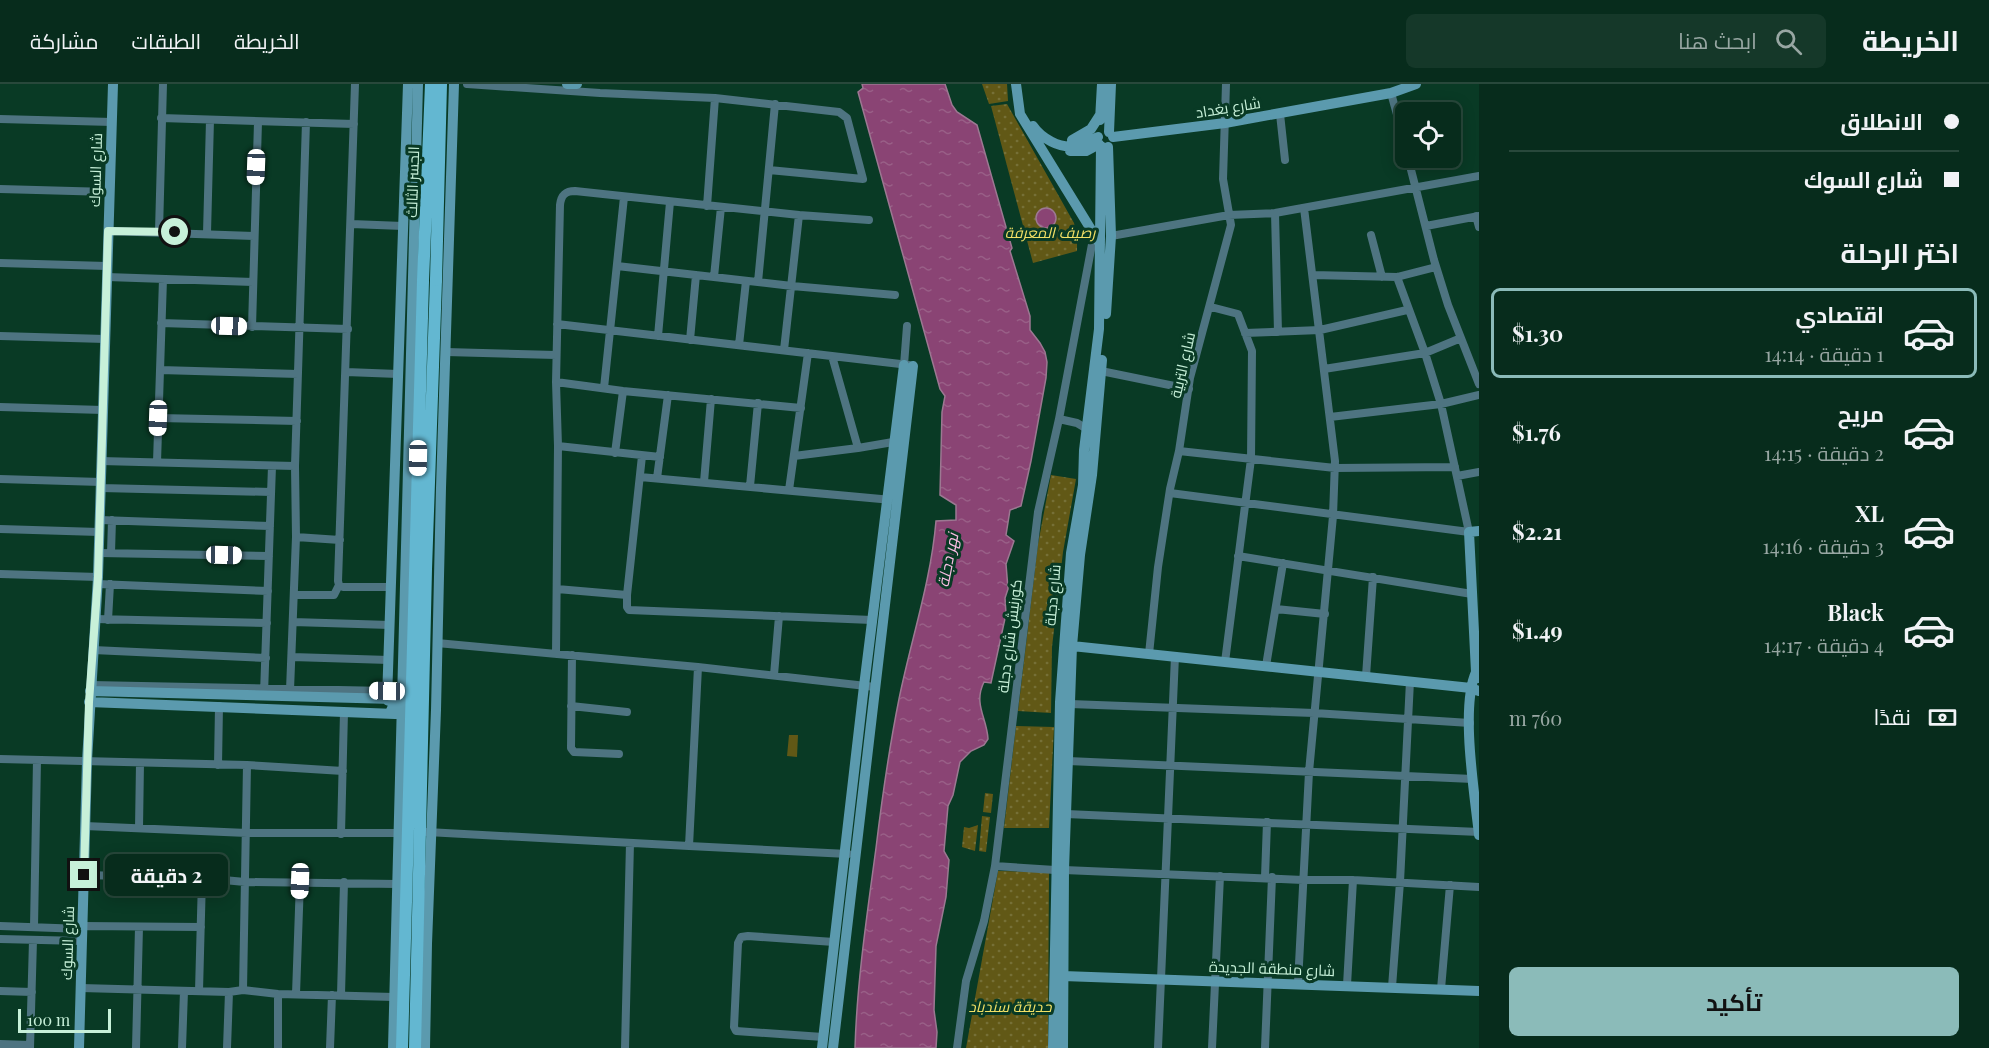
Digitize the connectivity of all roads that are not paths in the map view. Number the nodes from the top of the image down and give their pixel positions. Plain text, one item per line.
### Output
1 (113, 84) edge
2 (163, 84) edge
3 (355, 84) edge
4 (431, 84) edge
5 (441, 84) edge
6 (467, 84) edge
7 (567, 84) edge
8 (577, 84) edge
9 (1018, 84) edge
10 (1102, 84) edge
11 (1111, 84) edge
12 (1226, 84) edge
13 (1416, 84) edge
14 (415, 86) edge
15 (456, 87) edge
16 (1390, 89) edge
17 (715, 98) junction
18 (775, 104) junction
19 (1395, 107) edge
20 (1280, 114) junction
21 (1100, 115) junction
22 (161, 118) junction
23 (0, 119) edge
24 (210, 120) junction
25 (111, 122) junction
26 (258, 122) junction
27 (306, 122) junction
28 (1225, 123) junction
29 (354, 124) junction
30 (1034, 132) junction
31 (1104, 139) junction
32 (1056, 143) junction
33 (416, 146) junction
34 (451, 146) junction
35 (1285, 160) dead end
36 (1411, 168) edge
37 (768, 170) junction
38 (1479, 176) edge
39 (1416, 188) junction
40 (0, 189) edge
41 (110, 192) junction
42 (624, 197) junction
43 (670, 202) junction
44 (706, 206) junction
45 (721, 207) junction
46 (1304, 208) junction
47 (765, 212) junction
48 (1275, 213) junction
49 (799, 215) junction
50 (1229, 215) junction
51 (1477, 216) edge
52 (869, 220) dead end
53 (351, 224) junction
54 (403, 226) junction
55 (1426, 226) junction
56 (1479, 227) edge
57 (1092, 228) junction
58 (108, 231) junction
59 (159, 231) junction
60 (207, 233) junction
61 (1371, 235) dead end
62 (254, 236) junction
63 (1111, 236) junction
64 (1101, 249) junction
65 (0, 263) edge
66 (617, 266) junction
67 (1436, 267) junction
68 (665, 271) junction
69 (107, 272) junction
70 (696, 275) junction
71 (1313, 275) junction
72 (714, 277) junction
73 (1382, 277) junction
74 (1396, 277) junction
75 (163, 279) junction
76 (746, 281) junction
77 (253, 282) junction
78 (758, 282) junction
79 (792, 286) junction
80 (895, 296) dead end
81 (1210, 307) junction
82 (1407, 310) junction
83 (161, 323) junction
84 (557, 324) junction
85 (907, 326) dead end
86 (252, 327) junction
87 (299, 327) junction
88 (348, 329) junction
89 (1320, 330) junction
90 (610, 331) junction
91 (1278, 332) junction
92 (1245, 333) junction
93 (0, 336) edge
94 (658, 336) junction
95 (1461, 338) junction
96 (105, 339) junction
97 (690, 340) junction
98 (404, 345) junction
99 (739, 345) junction
100 (784, 350) junction
101 (446, 352) junction
102 (808, 353) junction
103 (1425, 353) junction
104 (556, 355) junction
105 (832, 356) junction
106 (908, 365) junction
107 (1324, 369) junction
108 (160, 370) junction
109 (1101, 371) junction
110 (346, 372) junction
111 (298, 374) junction
112 (398, 374) junction
113 (556, 382) junction
114 (1479, 384) edge
115 (604, 388) junction
116 (1189, 389) junction
117 (622, 391) junction
118 (668, 395) junction
119 (1479, 395) edge
120 (711, 399) junction
121 (758, 403) junction
122 (1441, 404) junction
123 (0, 407) edge
124 (801, 408) junction
125 (103, 410) junction
126 (1330, 417) junction
127 (158, 418) junction
128 (1059, 419) junction
129 (297, 421) junction
130 (1087, 429) junction
131 (425, 439) junction
132 (893, 442) junction
133 (558, 446) junction
134 (858, 448) junction
135 (1179, 451) junction
136 (615, 453) junction
137 (642, 456) junction
138 (794, 456) junction
139 (660, 457) junction
140 (1251, 459) junction
141 (101, 461) junction
142 (157, 462) junction
143 (272, 466) junction
144 (295, 466) junction
145 (1455, 467) junction
146 (1335, 468) junction
147 (1479, 472) edge
148 (1457, 476) junction
149 (640, 477) junction
150 (657, 478) junction
151 (0, 479) edge
152 (704, 482) junction
153 (101, 485) junction
154 (750, 486) junction
155 (789, 490) junction
156 (271, 492) junction
157 (1170, 493) junction
158 (892, 500) junction
159 (1245, 502) junction
160 (1333, 516) junction
161 (100, 520) junction
162 (112, 520) junction
163 (270, 526) junction
164 (0, 529) edge
165 (1474, 531) edge
166 (99, 532) junction
167 (296, 537) junction
168 (339, 540) junction
169 (99, 553) junction
170 (111, 554) junction
171 (1238, 555) junction
172 (269, 556) junction
173 (1283, 563) junction
174 (1328, 570) junction
175 (0, 574) edge
176 (1373, 577) junction
177 (98, 580) junction
178 (110, 584) junction
179 (339, 585) junction
180 (391, 587) junction
181 (557, 589) junction
182 (268, 591) junction
183 (1472, 594) junction
184 (294, 595) junction
185 (627, 595) junction
186 (1276, 609) junction
187 (1324, 614) junction
188 (779, 616) junction
189 (95, 619) junction
190 (108, 620) junction
191 (872, 620) junction
192 (293, 622) junction
193 (267, 623) junction
194 (390, 625) junction
195 (437, 644) junction
196 (1072, 646) junction
197 (93, 650) junction
198 (556, 654) junction
199 (1149, 654) junction
200 (572, 655) junction
201 (1175, 656) junction
202 (292, 657) junction
203 (266, 658) junction
204 (389, 660) junction
205 (1225, 662) junction
206 (1266, 666) junction
207 (698, 667) junction
208 (1320, 672) junction
209 (774, 675) junction
210 (1366, 676) junction
211 (1410, 681) junction
212 (1477, 683) edge
213 (869, 686) junction
214 (290, 690) junction
215 (90, 693) junction
216 (264, 693) junction
217 (401, 693) junction
218 (387, 695) junction
219 (1070, 704) junction
220 (219, 706) junction
221 (571, 706) junction
222 (1174, 707) junction
223 (344, 712) junction
224 (627, 712) dead end
225 (1314, 713) junction
226 (396, 714) junction
227 (1408, 718) junction
228 (1470, 723) junction
229 (619, 754) dead end
230 (0, 759) edge
231 (37, 760) junction
232 (87, 761) junction
233 (1068, 761) junction
234 (140, 763) junction
235 (218, 765) junction
236 (247, 765) junction
237 (1171, 765) junction
238 (343, 771) junction
239 (1309, 772) junction
240 (1404, 776) junction
241 (1475, 786) edge
242 (1066, 814) junction
243 (1168, 817) junction
244 (1267, 822) junction
245 (1305, 825) junction
246 (85, 826) junction
247 (138, 828) junction
248 (1402, 829) junction
249 (247, 833) junction
250 (414, 833) junction
251 (341, 834) junction
252 (1479, 834) edge
253 (630, 843) junction
254 (689, 846) junction
255 (850, 854) junction
256 (995, 866) junction
257 (1060, 870) junction
258 (1166, 874) junction
259 (84, 875) junction
260 (1220, 876) junction
261 (1269, 877) junction
262 (202, 878) junction
263 (1303, 880) junction
264 (1353, 880) junction
265 (300, 881) junction
266 (244, 882) junction
267 (344, 882) junction
268 (1400, 882) junction
269 (397, 884) junction
270 (1450, 885) junction
271 (1479, 887) edge
272 (0, 926) edge
273 (34, 927) junction
274 (83, 927) junction
275 (139, 927) junction
276 (201, 927) junction
277 (0, 939) edge
278 (33, 940) junction
279 (82, 941) junction
280 (834, 942) junction
281 (411, 943) junction
282 (1063, 976) junction
283 (1162, 979) junction
284 (1216, 981) junction
285 (1267, 982) junction
286 (1298, 983) junction
287 (1347, 985) junction
288 (1392, 987) junction
289 (81, 988) junction
290 (138, 989) junction
291 (1441, 989) junction
292 (243, 990) junction
293 (0, 991) edge
294 (184, 991) junction
295 (199, 991) junction
296 (1479, 991) edge
297 (32, 992) junction
298 (229, 992) junction
299 (278, 994) junction
300 (296, 994) junction
301 (332, 995) junction
302 (341, 995) junction
303 (394, 997) junction
304 (823, 1042) edge
305 (0, 1044) edge
306 (30, 1046) edge
307 (79, 1048) edge
308 (136, 1048) edge
309 (182, 1048) edge
310 (227, 1048) edge
311 (278, 1048) edge
312 (330, 1048) edge
313 (393, 1048) edge
314 (402, 1048) edge
315 (415, 1048) edge
316 (425, 1048) edge
317 (626, 1048) edge
318 (833, 1048) edge
319 (957, 1048) edge
320 (1053, 1048) edge
321 (1063, 1048) edge
322 (1158, 1048) edge
323 (1212, 1048) edge
324 (1264, 1048) edge

1 - 25 street, شارع السوك
2 - 22 street
3 - 29 street
4 - 131 main road, الجسر الثالث, bridge
5 - 131 main road, الجسر الثالث, bridge
6 - 17 street
7 - 8 street
9 - 30 street
10 - 21 street, شارع دجلة
11 - 31 street, شارع دجلة
12 - 28 street, شارع التربية
13 - 16 street, شارع بغداد
14 - 15 street
14 - 33 street
14 - 54 street
15 - 34 street
16 - 19 street
16 - 20 street, شارع بغداد
17 - 18 street
17 - 44 street
18 - 37 street
18 - 37 street
20 - 28 street, شارع بغداد
20 - 35 street
21 - 31 street, شارع دجلة
21 - 32 street
22 - 24 street
22 - 59 street
23 - 25 street
24 - 26 street
24 - 60 street
25 - 41 street, شارع السوك
26 - 27 street
26 - 62 street
27 - 29 street
27 - 87 street
28 - 31 street, شارع بغداد
28 - 50 street, شارع التربية
29 - 53 street
30 - 31 street
30 - 32 street
30 - 57 street
31 - 32 street
31 - 63 street, شارع دجلة
31 - 64 street, شارع دجلة
33 - 34 street
33 - 98 street
34 - 101 street
36 - 39 street
37 - 47 street
38 - 39 street
39 - 46 street
39 - 55 street
40 - 41 street
41 - 58 street, شارع السوك
42 - 43 street
42 - 66 street
42 - 84 street
43 - 44 street
43 - 68 street
44 - 45 street
45 - 47 street
45 - 72 street
46 - 48 street
46 - 71 street
47 - 49 street
47 - 78 street
48 - 50 street
48 - 91 street
49 - 52 street
49 - 79 street
50 - 63 street
50 - 81 street, شارع التربية
51 - 55 street
51 - 56 street
53 - 54 street
53 - 88 street
54 - 98 street
55 - 67 street
57 - 64 street
57 - 128 street, كورنيش شارع دجلة
58 - 59 street
58 - 69 street, شارع السوك
59 - 60 street
60 - 62 street
61 - 73 street
62 - 77 street
63 - 109 street, شارع دجلة
64 - 130 street, شارع دجلة
65 - 69 street
66 - 68 street
66 - 90 street
67 - 74 street
67 - 95 street
68 - 70 street
68 - 94 street
69 - 75 street
69 - 96 street, شارع السوك
70 - 72 street
70 - 97 street
71 - 73 street
71 - 89 street
72 - 76 street
73 - 74 street
74 - 82 street
75 - 77 street
75 - 83 street
76 - 78 street
76 - 99 street
77 - 86 street
78 - 79 street
79 - 80 street
79 - 100 street
81 - 92 street
81 - 116 street, شارع التربية
82 - 89 street
82 - 103 street
83 - 86 street
83 - 108 street
84 - 90 street
84 - 104 street
85 - 106 street
86 - 87 street
87 - 88 street
87 - 111 street
88 - 110 street
89 - 91 street
89 - 107 street
90 - 94 street
90 - 115 street
91 - 92 street
92 - 140 street
93 - 96 street
94 - 97 street
95 - 103 street
95 - 114 street
96 - 125 street, شارع السوك
97 - 99 street
98 - 112 street
98 - 131 street
99 - 100 street
100 - 102 street
101 - 104 street
101 - 131 street
102 - 105 street
102 - 124 street
103 - 107 street
103 - 122 street
104 - 113 street
105 - 106 street
105 - 134 street
106 - 132 street
106 - 158 street
107 - 126 street
108 - 111 street
108 - 127 street
109 - 116 street
109 - 196 street, شارع دجلة
110 - 112 street
110 - 168 street
111 - 129 street
112 - 180 street
113 - 115 street
113 - 133 street
115 - 117 street
116 - 135 street, شارع التربية
117 - 118 street
117 - 136 street
118 - 120 street
118 - 139 street
119 - 122 street
120 - 121 street
120 - 152 street
121 - 124 street
121 - 154 street
122 - 126 street
122 - 145 street
123 - 125 street
124 - 138 street
125 - 141 street, شارع السوك
126 - 146 street
127 - 129 street
127 - 142 street
128 - 130 street
128 - 256 street, كورنيش شارع دجلة
129 - 144 street
130 - 257 street, شارع دجلة
131 - 195 street
131 - 217 street
131 - 250 main road
132 - 134 street
132 - 158 street
133 - 136 street
133 - 181 street
134 - 138 street
135 - 140 street
135 - 157 street, شارع التربية
136 - 137 street
137 - 139 street
137 - 149 street
138 - 155 street
139 - 150 street
140 - 146 street
140 - 159 street
141 - 142 street
141 - 153 street, شارع السوك
142 - 143 street
143 - 144 street
143 - 156 street
144 - 167 street
145 - 146 street
145 - 148 street
146 - 160 street
147 - 148 street
148 - 165 street
149 - 150 street
149 - 185 street
150 - 152 street
151 - 153 street
152 - 154 street
153 - 156 street
153 - 161 street, شارع السوك
154 - 155 street
155 - 158 street
156 - 163 street
157 - 159 street
157 - 199 street, شارع التربية
158 - 191 street
158 - 213 street
159 - 160 street
159 - 171 street
160 - 165 street
160 - 174 street
161 - 162 street
161 - 166 street, شارع السوك
162 - 163 street
162 - 170 street
163 - 172 street
164 - 166 street
165 - 183 street
166 - 169 street, شارع السوك
167 - 168 street
167 - 184 street
168 - 179 street
169 - 170 street
169 - 177 street, شارع السوك
170 - 172 street
171 - 173 street
171 - 205 street
172 - 182 street
173 - 174 street
173 - 186 street
174 - 176 street
174 - 187 street
175 - 177 street
176 - 183 street
176 - 210 street
177 - 178 street
177 - 189 street, شارع السوك
178 - 182 street
178 - 190 street
179 - 180 street
179 - 184 street
180 - 194 street
181 - 185 street
181 - 198 street
182 - 193 street
183 - 212 street
184 - 192 street
185 - 188 street
186 - 187 street
186 - 206 street
187 - 208 street
188 - 191 street
188 - 209 street
189 - 190 street
189 - 197 street, شارع السوك
190 - 193 street
191 - 213 street
192 - 194 street
192 - 202 street
193 - 203 street
194 - 204 street
195 - 198 street
195 - 250 street
196 - 199 street
196 - 219 street, شارع دجلة
197 - 203 street
197 - 215 street, شارع السوك
198 - 200 street
199 - 201 street
200 - 207 street
200 - 221 street
201 - 205 street
201 - 222 street
202 - 204 street
202 - 214 street
203 - 216 street
204 - 218 street
205 - 206 street
206 - 208 street
207 - 209 street
207 - 254 street
208 - 210 street
208 - 225 street
209 - 213 street
210 - 211 street
211 - 212 street
211 - 227 street
212 - 228 street
213 - 255 street
214 - 216 street
214 - 218 street
215 - 216 street
215 - 220 street
215 - 232 street, شارع السوك
216 - 218 street
217 - 218 street
217 - 226 street
218 - 226 street
219 - 222 street
219 - 233 street, شارع دجلة
220 - 223 street
220 - 235 street
221 - 224 street
221 - 229 street
222 - 225 street
222 - 237 street
223 - 226 street
223 - 238 street
225 - 227 street
225 - 239 street
226 - 250 street
227 - 228 street
227 - 240 street
228 - 241 street
230 - 231 street
231 - 232 street
231 - 273 street
232 - 234 street
232 - 246 street, شارع السوك
233 - 237 street
233 - 242 street, شارع دجلة
234 - 235 street
234 - 247 street
235 - 236 street
236 - 238 street
236 - 249 street
237 - 239 street
237 - 243 street
238 - 251 street
239 - 240 street
239 - 245 street
240 - 241 street
240 - 248 street
241 - 252 street
242 - 243 street
242 - 257 street, شارع دجلة
243 - 244 street
243 - 258 street
244 - 245 street
244 - 261 street
245 - 248 street
245 - 263 street
246 - 247 street
246 - 259 street, شارع السوك
247 - 249 street
248 - 252 street
248 - 268 street
249 - 251 street
249 - 266 street
250 - 251 street
250 - 253 street
250 - 269 street
250 - 281 main road
253 - 254 street
253 - 317 street
254 - 255 street
255 - 280 street
255 - 318 street
256 - 257 street
256 - 319 street, كورنيش شارع دجلة
257 - 258 street
257 - 282 street, شارع دجلة
257 - 320 street, شارع دجلة
258 - 260 street
258 - 283 street
259 - 262 street
259 - 274 street, شارع السوك
260 - 261 street
260 - 284 street
261 - 263 street
261 - 285 street
262 - 266 street
262 - 276 street
263 - 264 street
263 - 286 street
264 - 268 street
264 - 287 street
265 - 266 street
265 - 267 street
265 - 300 street
266 - 292 street
267 - 269 street
267 - 302 street
268 - 270 street
268 - 288 street
269 - 281 street
270 - 271 street
270 - 291 street
272 - 273 street
273 - 274 street
274 - 275 street
274 - 279 street, شارع السوك
275 - 276 street
275 - 290 street
276 - 295 street
277 - 278 street
278 - 279 street
278 - 297 street
279 - 289 street, شارع السوك
280 - 304 street
280 - 304 street
281 - 303 street
281 - 314 main road
281 - 315 main road
281 - 316 street
282 - 283 street, شارع منطقة الجديدة
282 - 321 street, شارع دجلة
283 - 284 street, شارع منطقة الجديدة
283 - 322 street
284 - 285 street, شارع منطقة الجديدة
284 - 323 street
285 - 286 street, شارع منطقة الجديدة
285 - 324 street
286 - 287 street, شارع منطقة الجديدة
287 - 288 street, شارع منطقة الجديدة
288 - 291 street, شارع منطقة الجديدة
289 - 290 street
289 - 307 street, شارع السوك
290 - 294 street
290 - 308 street
291 - 296 street, شارع منطقة الجديدة
292 - 298 street
292 - 299 street
293 - 297 street
294 - 295 street
294 - 309 street
295 - 298 street
297 - 306 street
298 - 310 street
299 - 300 street
299 - 311 street
300 - 301 street
301 - 302 street
301 - 312 street
302 - 303 street
303 - 313 street
305 - 306 street

